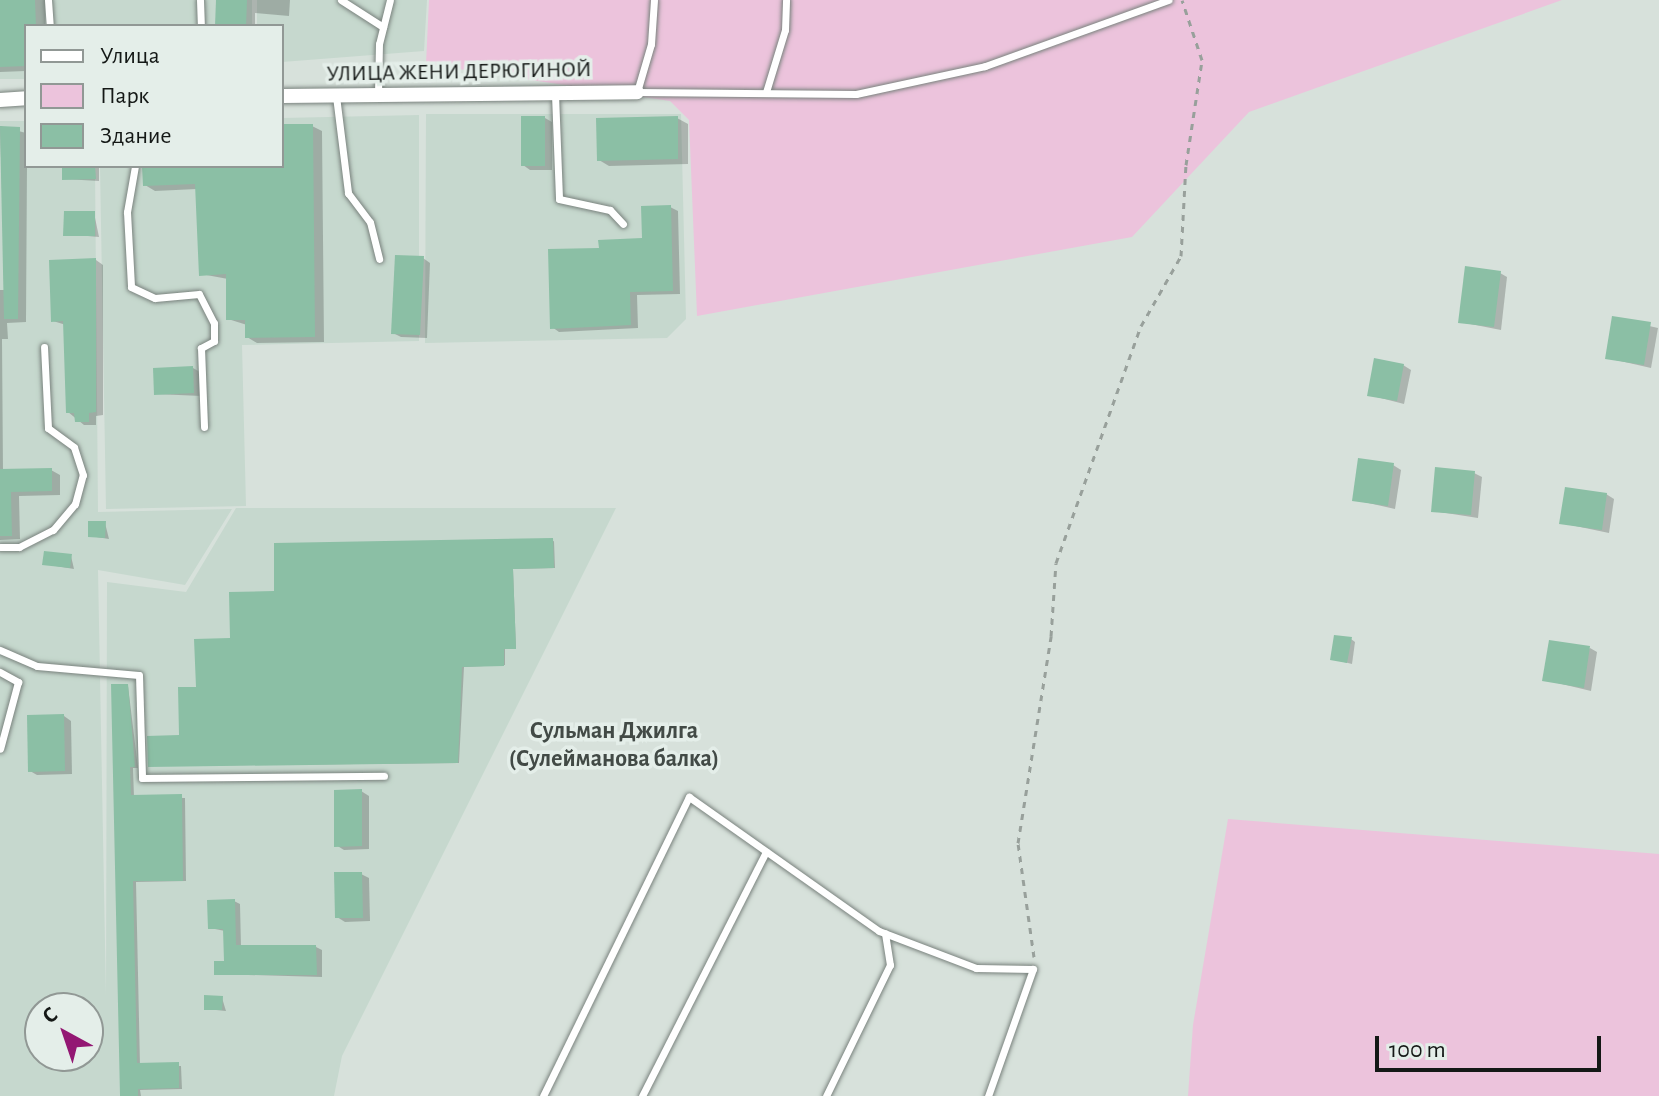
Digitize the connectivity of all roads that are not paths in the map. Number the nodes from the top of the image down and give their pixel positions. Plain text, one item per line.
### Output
1 (48, 0) edge
2 (200, 0) edge
3 (341, 0) edge
4 (390, 0) edge
5 (654, 0) edge
6 (786, 0) edge
7 (1162, 1) edge
8 (50, 24) edge
9 (201, 24) edge
10 (383, 27) junction
11 (555, 91) junction
12 (637, 92) junction
13 (766, 92) junction
14 (378, 95) junction
15 (284, 96) edge
16 (336, 96) junction
17 (24, 98) edge
18 (0, 100) edge
19 (135, 168) edge
20 (623, 224) dead end
21 (379, 259) dead end
22 (44, 347) dead end
23 (204, 427) dead end
24 (0, 547) edge
25 (0, 650) edge
26 (0, 672) edge
27 (0, 749) edge
28 (384, 776) dead end
29 (766, 852) junction
30 (885, 933) junction
31 (543, 1096) edge
32 (642, 1096) edge
33 (826, 1096) edge
34 (988, 1096) edge

1 - 8 lane
2 - 9 lane
3 - 10 lane
4 - 10 lane
5 - 12 lane
6 - 13 lane
7 - 13 lane
10 - 14 lane
11 - 12 street, УЛИЦА ЖЕНИ ДЕРЮГИНОЙ
11 - 14 street, УЛИЦА ЖЕНИ ДЕРЮГИНОЙ
11 - 20 lane
12 - 13 lane
14 - 16 street, УЛИЦА ЖЕНИ ДЕРЮГИНОЙ
15 - 16 street, УЛИЦА ЖЕНИ ДЕРЮГИНОЙ
16 - 21 lane
17 - 18 street
19 - 23 lane
22 - 24 lane
25 - 28 lane
26 - 27 lane
29 - 30 lane
29 - 31 lane
29 - 32 lane
30 - 33 lane
30 - 34 lane

